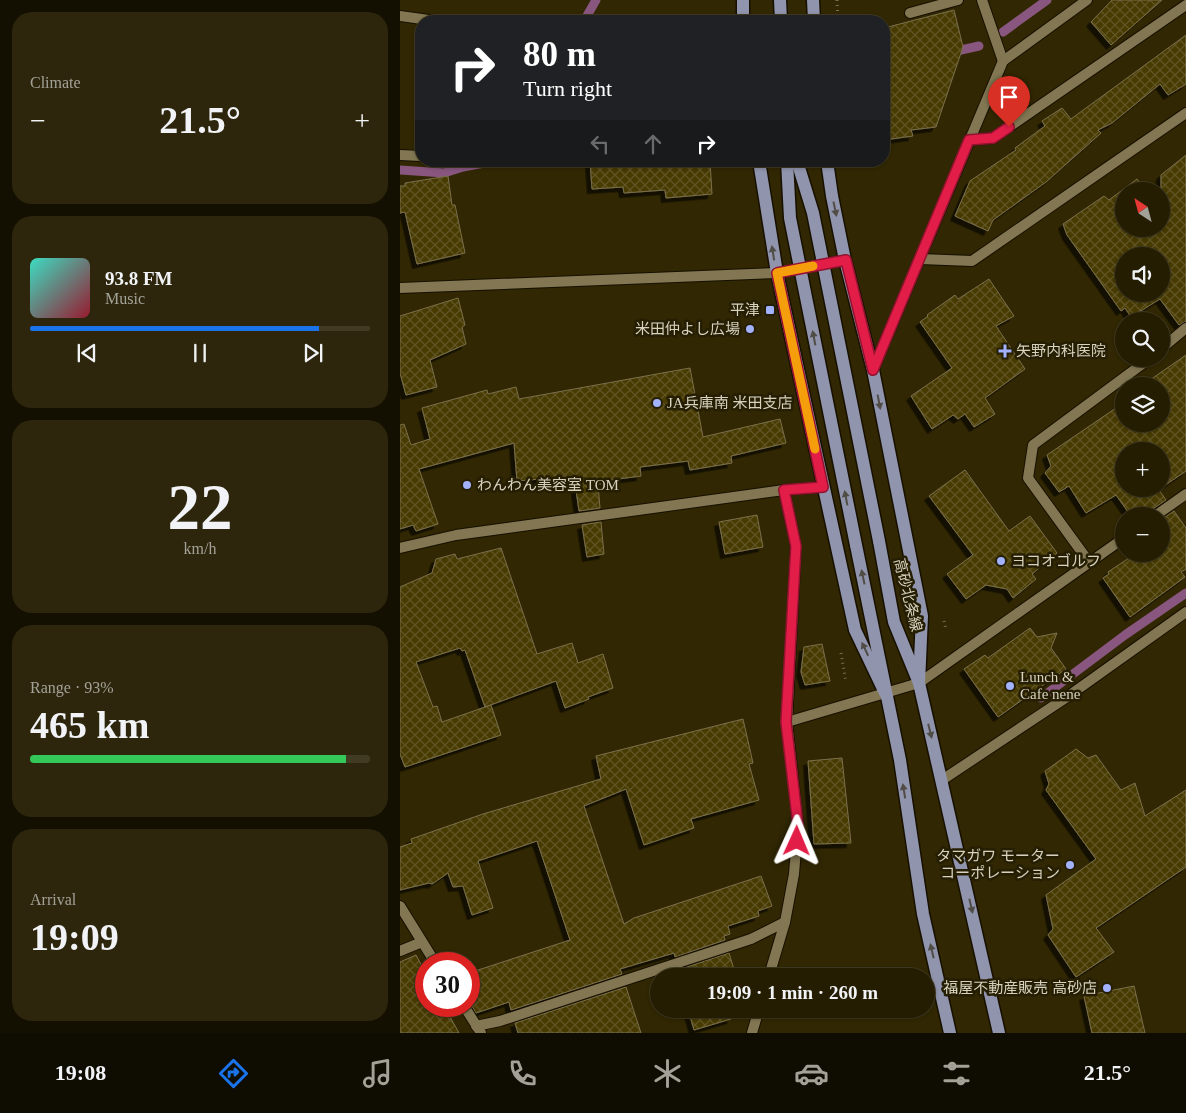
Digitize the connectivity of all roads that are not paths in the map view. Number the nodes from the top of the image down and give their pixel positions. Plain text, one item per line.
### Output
1 (743, 0) edge
2 (780, 0) edge
3 (813, 0) edge
4 (958, 0) edge
5 (982, 0) edge
6 (1087, 0) edge
7 (1186, 5) edge
8 (910, 13) dead end
9 (743, 15) edge
10 (781, 15) edge
11 (814, 15) edge
12 (400, 16) edge
13 (415, 18) edge
14 (1003, 61) junction
15 (1186, 113) edge
16 (969, 140) junction
17 (400, 155) edge
18 (415, 156) edge
19 (760, 167) edge
20 (788, 167) edge
21 (799, 167) edge
22 (828, 167) edge
23 (920, 259) junction
24 (846, 260) junction
25 (777, 273) junction
26 (400, 288) edge
27 (1186, 328) edge
28 (1170, 341) edge
29 (1138, 367) edge
30 (873, 370) junction
31 (823, 487) junction
32 (784, 490) junction
33 (1186, 494) edge
34 (1168, 507) edge
35 (1115, 544) edge
36 (400, 548) edge
37 (1090, 562) junction
38 (1186, 612) edge
39 (919, 683) junction
40 (886, 694) junction
41 (786, 722) junction
42 (942, 780) junction
43 (400, 906) edge
44 (785, 922) junction
45 (422, 942) junction
46 (400, 951) edge
47 (428, 952) edge
48 (771, 968) edge
49 (471, 1017) edge
50 (756, 1018) edge
51 (479, 1029) edge
52 (752, 1033) edge
53 (950, 1033) edge
54 (1000, 1033) edge

1 - 9 main road
2 - 10 main road
3 - 11 main road
4 - 8 street
5 - 14 street
6 - 14 street
7 - 16 street
12 - 13 street
14 - 16 street
15 - 23 street
16 - 23 street
17 - 18 street
25 -> 19 main road
40 -> 20 main road, bridge
21 - 39 main road, 高砂北条線, bridge
22 -> 24 main road
23 - 30 street
24 - 25 street
24 - 30 main road
25 - 26 street
25 - 31 main road
27 - 28 street
29 - 37 street
30 -> 39 main road
31 - 32 street
40 -> 31 main road
32 - 36 street
32 - 41 street
33 - 34 street
35 - 37 street
37 - 39 street
38 - 42 street
39 - 40 street
39 -> 42 main road, 高砂北条線
40 - 41 street
53 -> 40 main road
41 - 44 street
42 -> 54 main road, 高砂北条線
43 - 45 street
44 - 48 street
44 - 51 street
45 - 46 street
45 - 47 street
49 - 51 street
50 - 52 street

